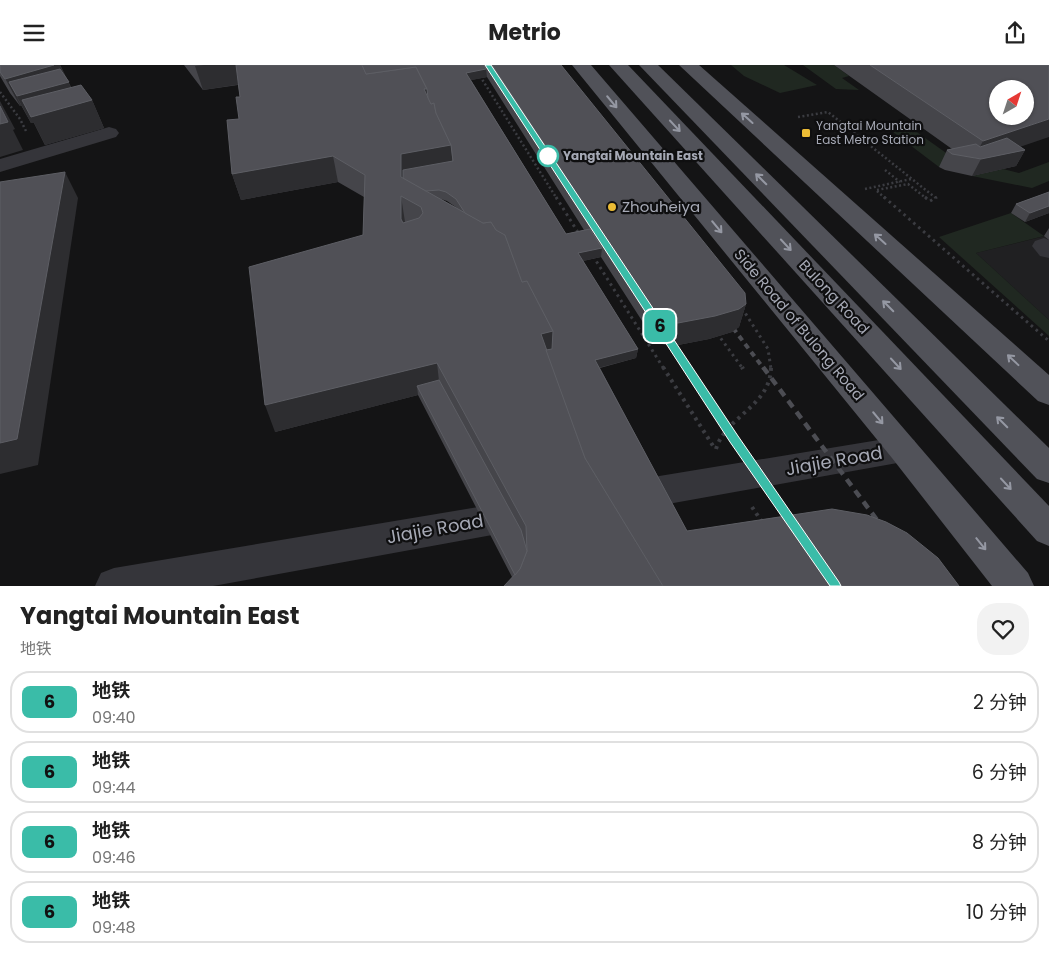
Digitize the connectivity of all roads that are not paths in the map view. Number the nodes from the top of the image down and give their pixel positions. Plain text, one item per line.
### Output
1 (581, 65) edge
2 (618, 65) edge
3 (648, 65) edge
4 (688, 65) edge
5 (109, 133) dead end
6 (0, 165) edge
7 (1049, 393) edge
8 (904, 449) junction
9 (1049, 469) edge
10 (602, 501) edge
11 (555, 509) edge
12 (1049, 531) edge
13 (114, 586) edge
14 (1015, 586) edge

1 -> 8 main road, Side Road of Bulong Road
2 -> 12 main road, Bulong Road
9 -> 3 main road, Bulong Road
7 -> 4 main road
5 - 6 street
8 - 10 street, Jiajie Road
8 -> 14 main road, Side Road of Bulong Road
11 - 13 street, Jiajie Road

